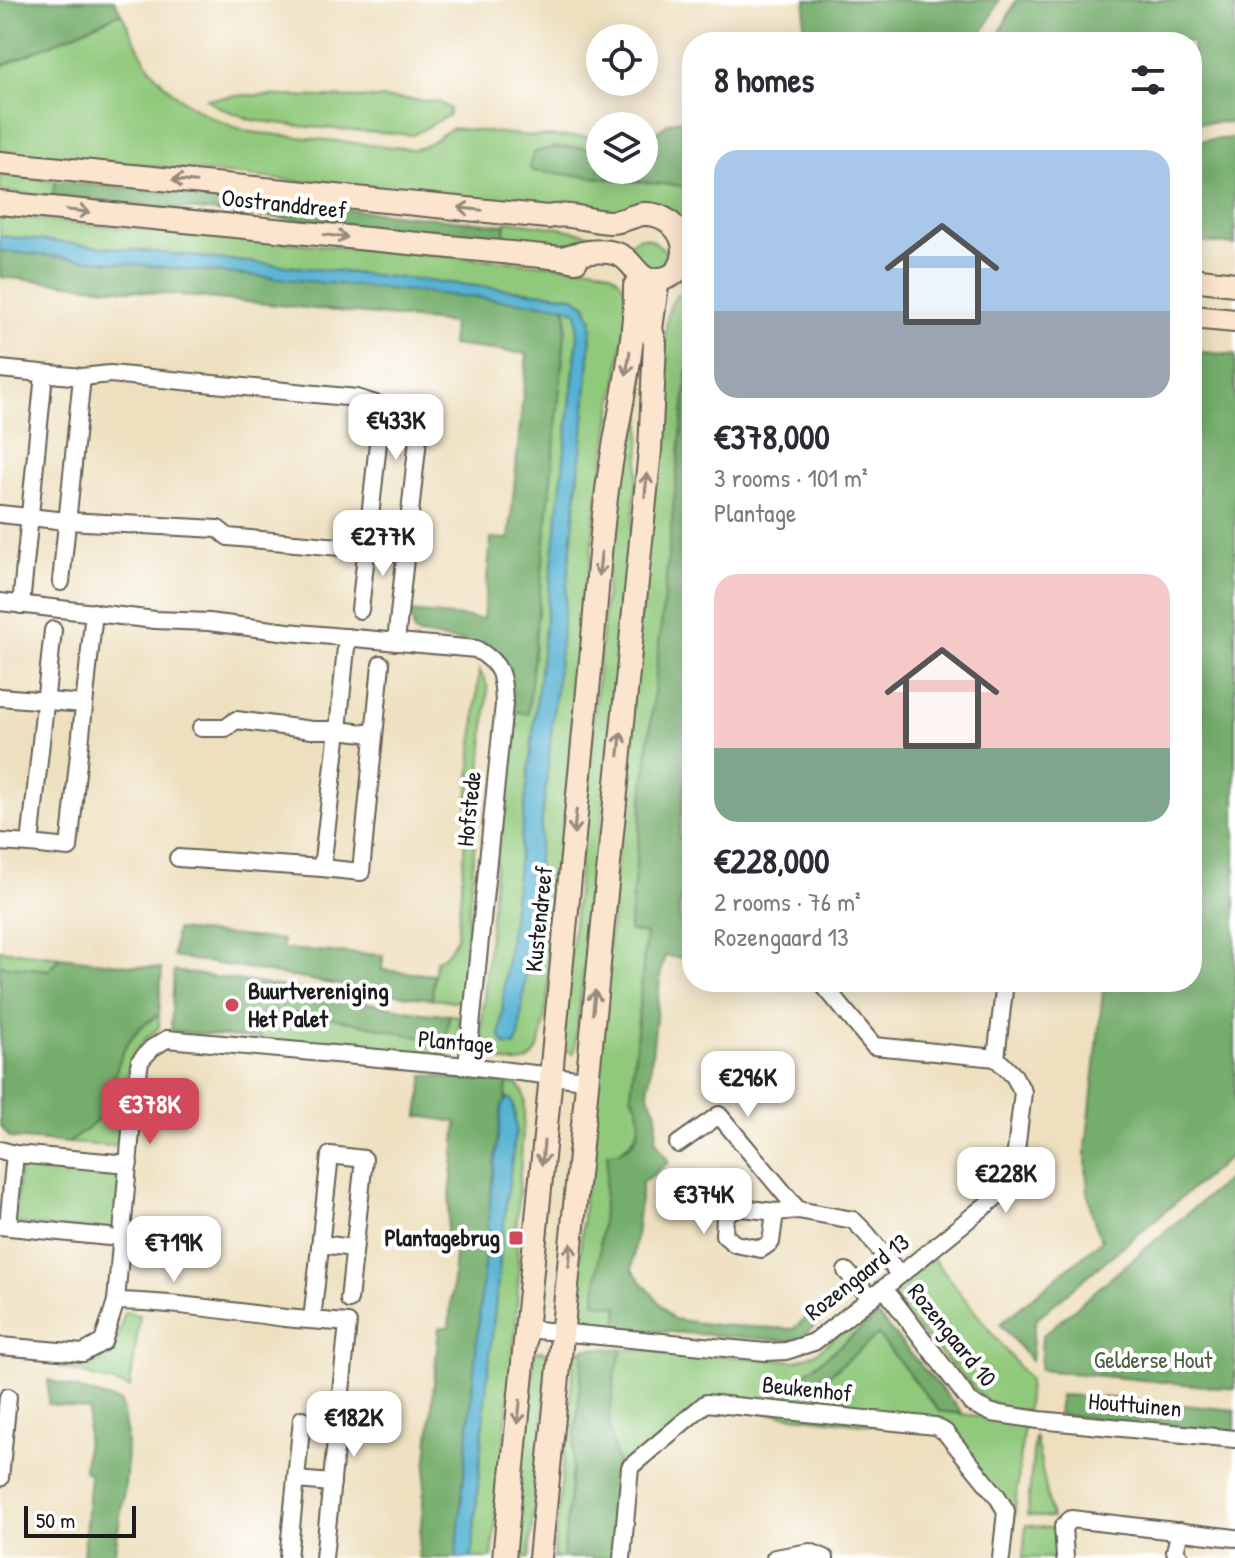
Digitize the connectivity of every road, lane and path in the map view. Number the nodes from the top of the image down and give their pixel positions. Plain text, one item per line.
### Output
1 (0, 163) edge
2 (0, 203) edge
3 (619, 243) junction
4 (682, 244) edge
5 (682, 265) edge
6 (1202, 280) edge
7 (1235, 284) edge
8 (653, 286) junction
9 (1202, 318) edge
10 (1235, 321) edge
11 (0, 369) edge
12 (44, 374) junction
13 (82, 377) junction
14 (382, 406) junction
15 (0, 514) edge
16 (30, 517) junction
17 (67, 521) junction
18 (367, 549) junction
19 (406, 553) junction
20 (61, 582) dead end
21 (0, 602) edge
22 (21, 605) junction
23 (360, 610) dead end
24 (94, 612) junction
25 (53, 630) dead end
26 (347, 637) junction
27 (396, 642) junction
28 (381, 664) dead end
29 (0, 697) edge
30 (46, 700) junction
31 (84, 704) junction
32 (201, 728) dead end
33 (338, 730) junction
34 (373, 734) junction
35 (0, 842) edge
36 (30, 844) junction
37 (178, 858) dead end
38 (322, 868) junction
39 (829, 992) edge
40 (1004, 992) edge
41 (996, 1058) junction
42 (467, 1066) junction
43 (550, 1075) junction
44 (586, 1080) junction
45 (678, 1144) dead end
46 (7, 1152) edge
47 (129, 1164) junction
48 (798, 1210) junction
49 (775, 1212) dead end
50 (4, 1226) edge
51 (109, 1237) dead end
52 (320, 1244) junction
53 (354, 1248) junction
54 (846, 1271) dead end
55 (900, 1275) junction
56 (878, 1293) junction
57 (349, 1300) dead end
58 (116, 1301) junction
59 (312, 1320) junction
60 (527, 1329) junction
61 (563, 1333) junction
62 (0, 1346) edge
63 (8, 1397) dead end
64 (1031, 1418) joint
65 (302, 1419) dead end
66 (1235, 1439) edge
67 (2, 1446) edge
68 (0, 1478) edge
69 (296, 1480) junction
70 (332, 1483) junction
71 (1180, 1531) junction
72 (1235, 1538) edge
73 (288, 1558) edge
74 (324, 1558) edge
75 (504, 1558) edge
76 (540, 1558) edge
77 (622, 1558) edge
78 (775, 1558) edge
79 (825, 1558) edge
80 (1001, 1558) edge
81 (1065, 1558) edge
82 (1181, 1558) edge

3 -> 1 main road, Oostranddreef
2 -> 3 main road, Oostranddreef
3 - 4 main road
3 - 8 main road
5 - 8 main road
6 - 7 main road
8 -> 43 main road, Kustendreef
44 -> 8 main road
9 - 10 main road
11 - 12 street
12 - 13 street
12 - 16 street
13 - 14 street
13 - 17 street
14 - 18 street
14 - 19 street
15 - 16 street
16 - 17 street
16 - 22 street
17 - 18 street
17 - 20 street
18 - 19 street
18 - 23 street
19 - 27 street
21 - 22 street, Hofstede
22 - 24 street, Hofstede
24 - 26 street, Hofstede
24 - 31 street
25 - 30 street
26 - 27 street, Hofstede
26 - 33 street
27 - 42 street, Hofstede
28 - 34 street
29 - 30 street
30 - 31 street
30 - 36 street
31 - 36 street
32 - 33 street
33 - 34 street
33 - 38 street
34 - 38 street
35 - 36 street
37 - 38 street
39 - 41 street
40 - 41 street
41 - 55 street, Rozengaard 13
42 - 43 street, Plantage
42 - 47 street, Plantage
43 - 44 street, Plantage
43 -> 60 main road, Kustendreef
61 -> 44 main road
45 - 48 street
46 - 47 street
46 - 50 street
47 - 58 street, Plantage
48 - 49 street
48 - 55 street
50 - 51 street
52 - 53 street
52 - 53 street
52 - 59 street
53 - 57 street
54 - 56 street, Rozengaard 10
55 - 56 street, Rozengaard 13
56 - 61 street, Rozengaard 13
56 - 64 street, Rozengaard 10
58 - 59 street
58 - 62 street, Plantage
59 - 70 street
60 - 61 street, Rozengaard 13
60 -> 75 main road, Kustendreef
61 - 76 main road
63 - 67 street
64 - 66 street, Houttuinen
65 - 69 street
67 - 68 street
69 - 70 street
69 - 73 street
70 - 74 street
71 - 72 street
71 - 81 street
71 - 82 street
77 - 80 street, Beukenhof
78 - 79 street

